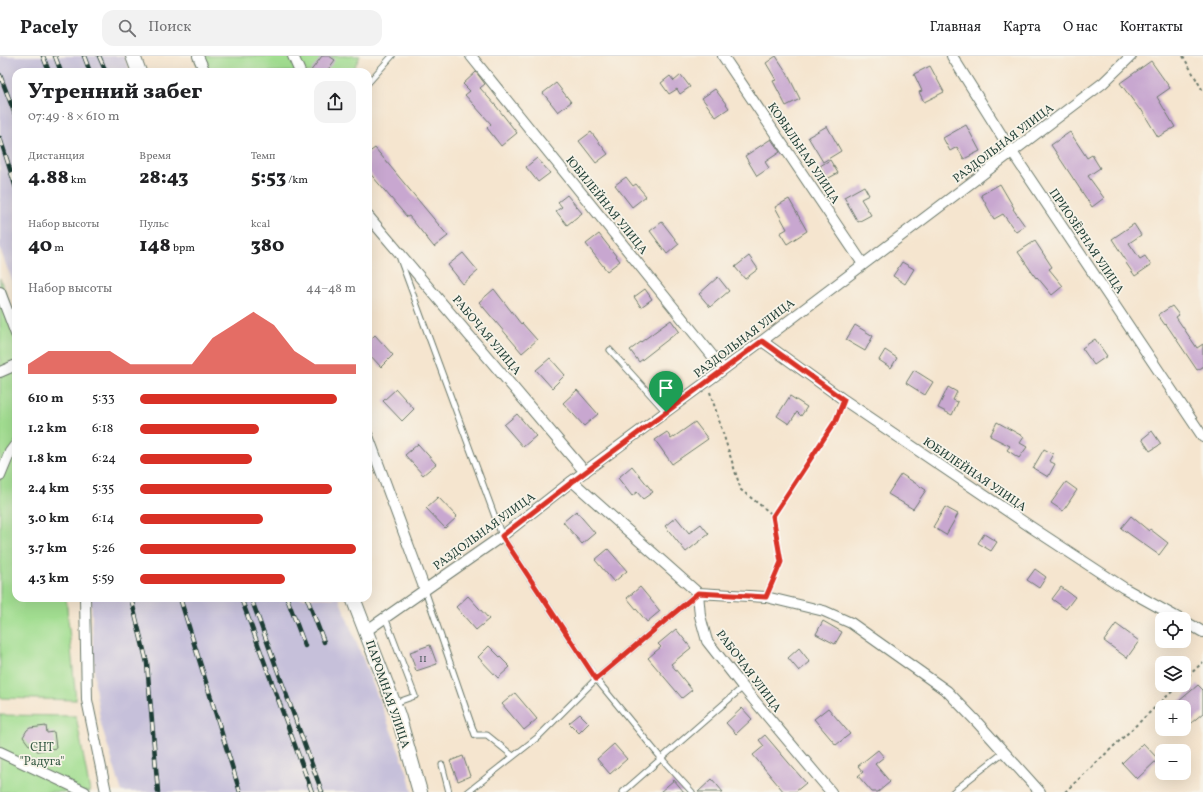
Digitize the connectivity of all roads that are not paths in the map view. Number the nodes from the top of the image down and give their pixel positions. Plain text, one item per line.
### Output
1 (133, 56) edge
2 (198, 56) edge
3 (293, 56) edge
4 (392, 56) edge
5 (471, 56) edge
6 (723, 56) edge
7 (952, 56) edge
8 (1130, 56) edge
9 (138, 68) edge
10 (203, 68) edge
11 (298, 68) edge
12 (372, 78) edge
13 (1012, 152) junction
14 (372, 221) edge
15 (397, 250) junction
16 (863, 264) junction
17 (0, 292) edge
18 (12, 324) edge
19 (762, 341) junction
20 (610, 350) dead end
21 (12, 367) edge
22 (723, 369) junction
23 (0, 372) edge
24 (666, 412) junction
25 (1203, 438) edge
26 (372, 447) edge
27 (12, 449) edge
28 (586, 472) junction
29 (0, 476) edge
30 (572, 482) junction
31 (502, 536) junction
32 (425, 590) junction
33 (698, 593) junction
34 (84, 602) edge
35 (354, 602) edge
36 (1167, 612) edge
37 (385, 618) junction
38 (1191, 625) edge
39 (366, 631) junction
40 (1203, 632) edge
41 (596, 679) junction
42 (743, 687) junction
43 (394, 704) junction
44 (0, 752) edge
45 (1004, 752) junction
46 (513, 756) junction
47 (661, 758) junction
48 (442, 765) dead end
49 (85, 792) edge
50 (106, 792) edge
51 (420, 792) edge
52 (449, 792) edge
53 (468, 792) edge
54 (623, 792) edge
55 (692, 792) edge
56 (831, 792) edge
57 (953, 792) edge
58 (1040, 792) edge

1 - 9 street
2 - 10 street
3 - 11 street
4 - 12 lane
5 - 22 street, ЮБИЛЕЙНАЯ УЛИЦА
6 - 16 street, КОВЫЛЬНАЯ УЛИЦА
7 - 13 street, ПРИОЗЁРНАЯ УЛИЦА
8 - 13 street, РАЗДОЛЬНАЯ УЛИЦА
13 - 16 street, РАЗДОЛЬНАЯ УЛИЦА
13 - 25 street, ПРИОЗЁРНАЯ УЛИЦА
14 - 15 street, РАБОЧАЯ УЛИЦА
15 - 28 street, РАБОЧАЯ УЛИЦА
15 - 31 lane
16 - 19 street, РАЗДОЛЬНАЯ УЛИЦА
17 - 18 street
19 - 22 street, РАЗДОЛЬНАЯ УЛИЦА
19 - 36 street, ЮБИЛЕЙНАЯ УЛИЦА
20 - 24 lane
21 - 23 street
22 - 24 street, РАЗДОЛЬНАЯ УЛИЦА
24 - 28 street, РАЗДОЛЬНАЯ УЛИЦА
26 - 32 street
27 - 29 street
28 - 30 street, РАЗДОЛЬНАЯ УЛИЦА
30 - 31 street, РАЗДОЛЬНАЯ УЛИЦА
30 - 33 street
31 - 32 street, РАЗДОЛЬНАЯ УЛИЦА
31 - 41 lane
32 - 37 street, РАЗДОЛЬНАЯ УЛИЦА
32 - 46 lane
33 - 41 lane
33 - 42 street, РАБОЧАЯ УЛИЦА
33 - 45 street
34 - 50 street
35 - 39 street, ПАРОМНАЯ УЛИЦА
37 - 39 street, РАЗДОЛЬНАЯ УЛИЦА
37 - 43 lane
38 - 40 street
39 - 43 street, ПАРОМНАЯ УЛИЦА
41 - 46 lane
41 - 47 lane
42 - 47 lane
42 - 56 street, РАБОЧАЯ УЛИЦА
43 - 51 street, ПАРОМНАЯ УЛИЦА
44 - 49 street
45 - 57 lane
45 - 58 street
46 - 53 lane
47 - 54 lane
47 - 55 lane
48 - 52 lane

